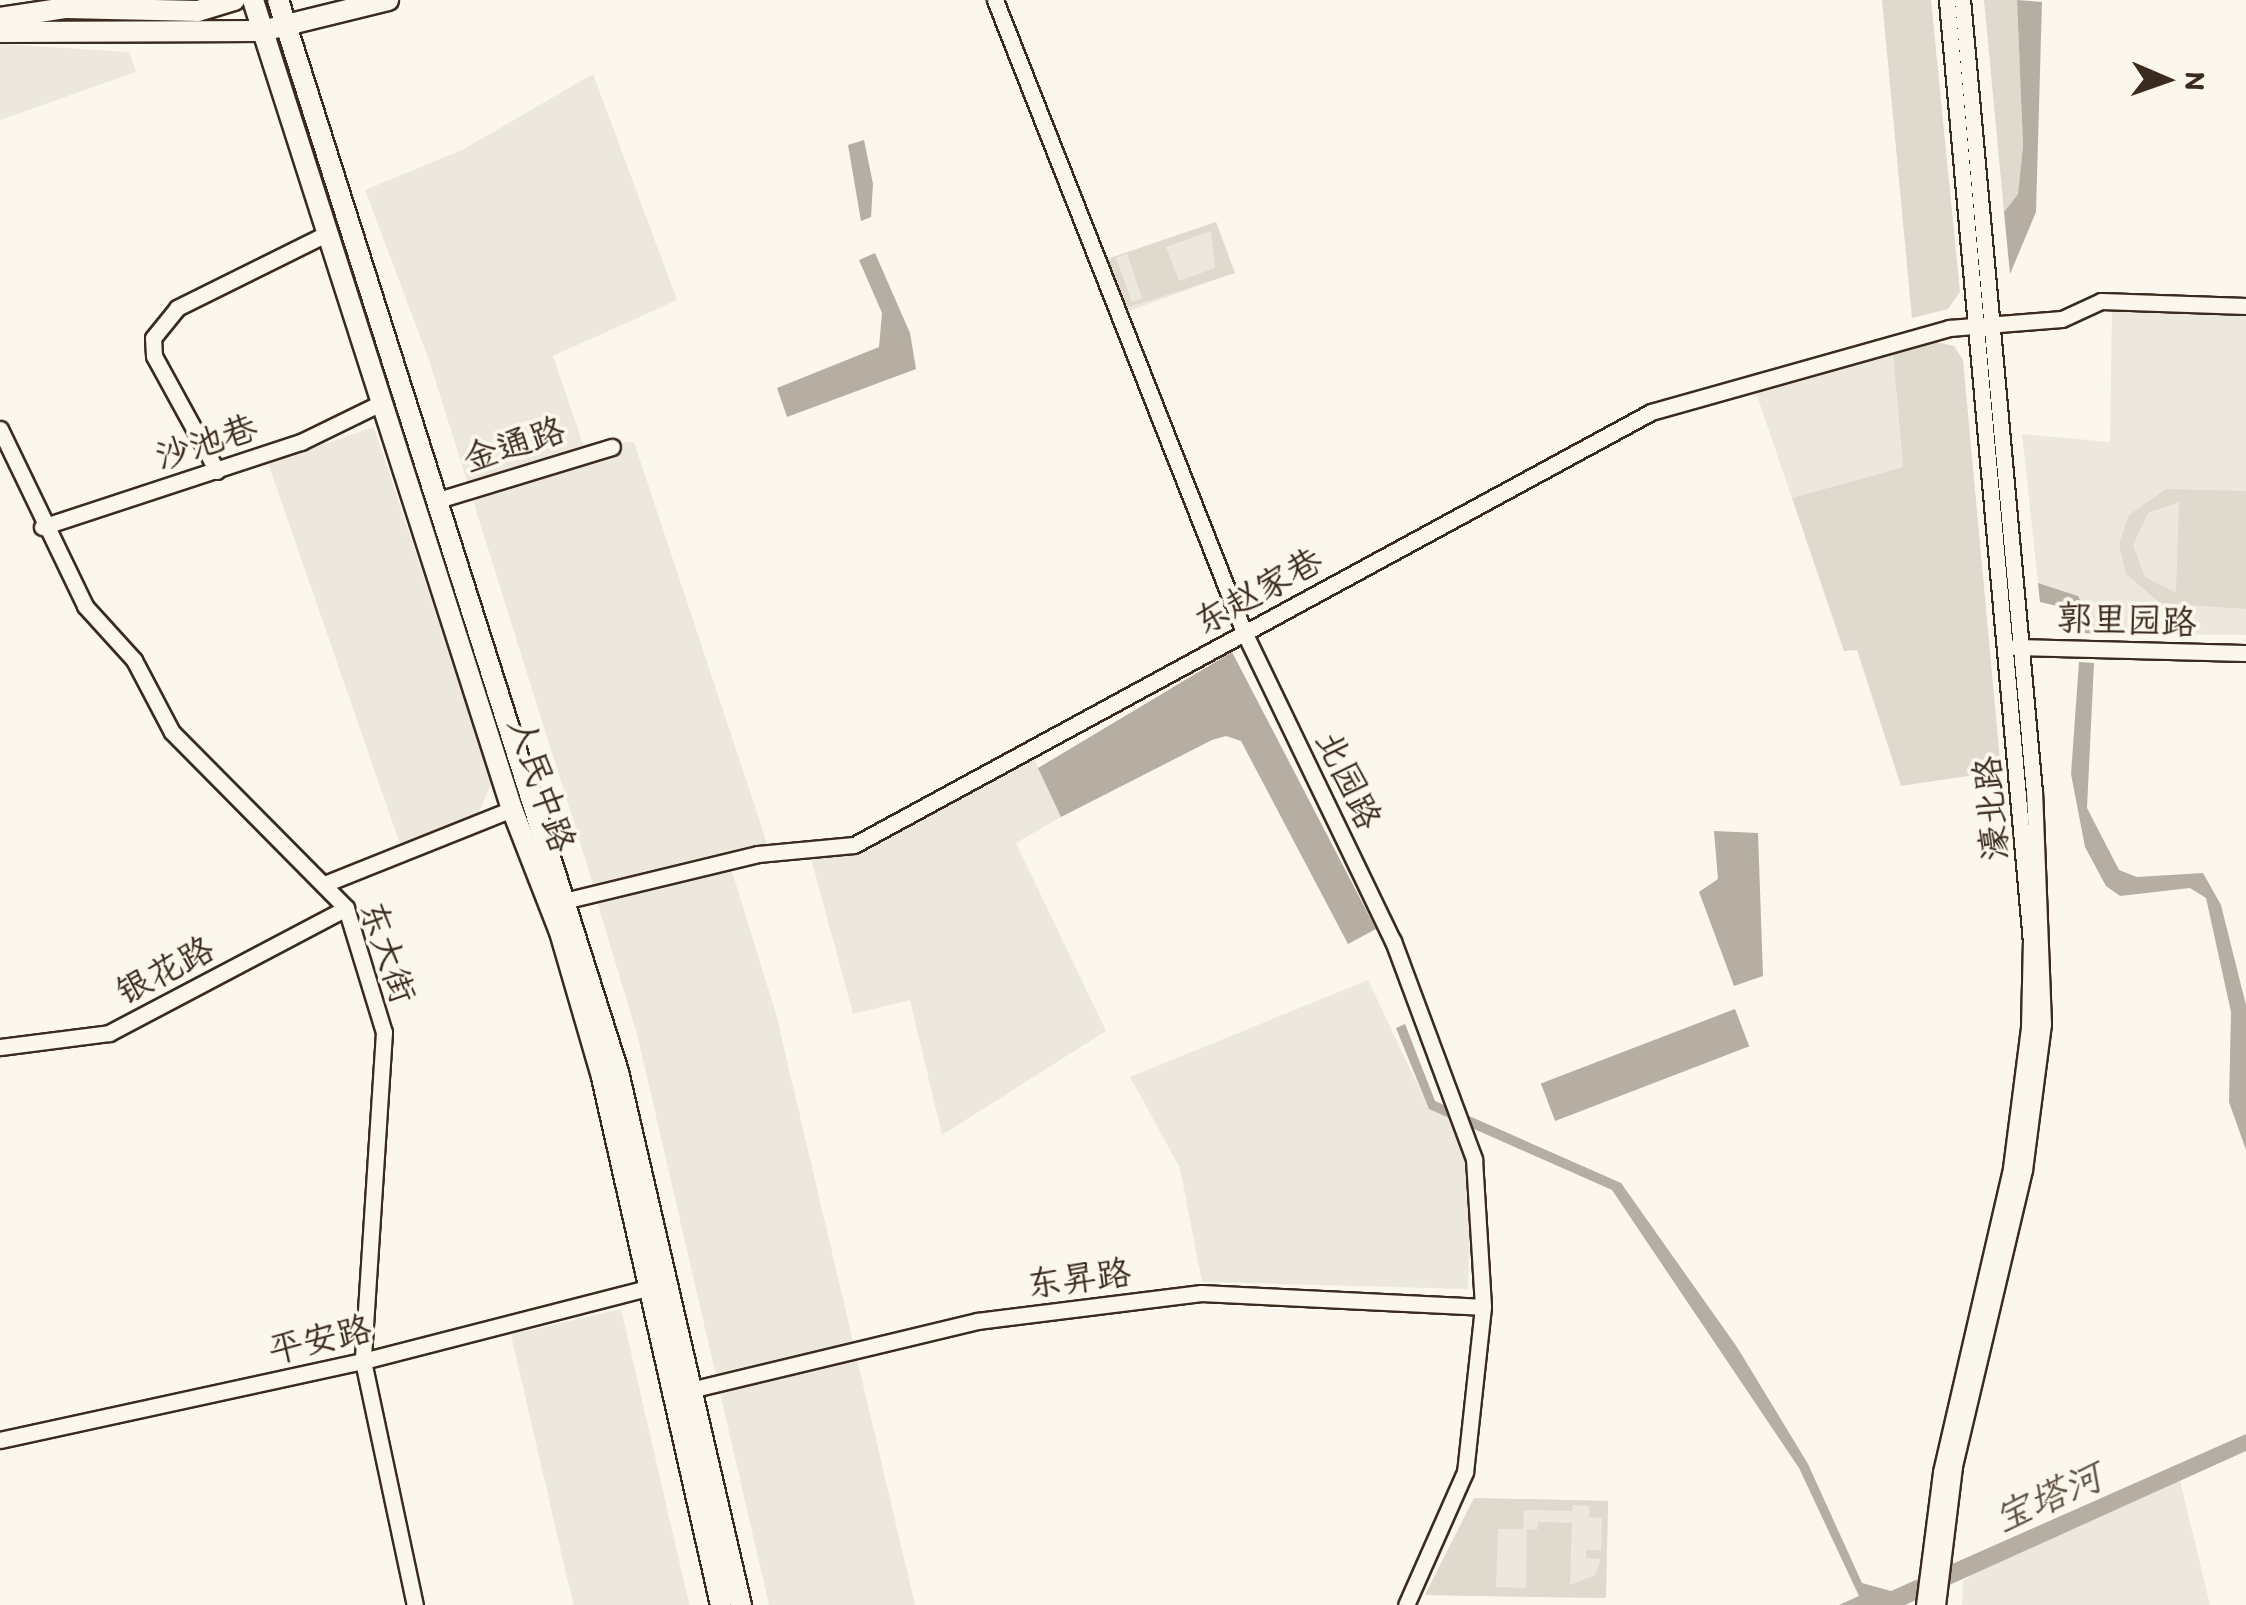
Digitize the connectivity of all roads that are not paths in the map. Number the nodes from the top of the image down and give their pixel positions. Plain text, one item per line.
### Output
1 (234, 0) edge
2 (253, 0) edge
3 (278, 0) edge
4 (388, 0) edge
5 (996, 0) edge
6 (1947, 0) edge
7 (1962, 0) edge
8 (0, 18) edge
9 (285, 26) junction
10 (262, 31) junction
11 (0, 32) edge
12 (328, 234) junction
13 (2246, 306) edge
14 (1983, 324) junction
15 (384, 402) junction
16 (0, 429) edge
17 (612, 448) dead end
18 (217, 471) junction
19 (435, 500) junction
20 (42, 527) junction
21 (1244, 632) junction
22 (2014, 647) junction
23 (2246, 653) edge
24 (512, 809) junction
25 (327, 883) junction
26 (568, 900) junction
27 (346, 908) junction
28 (0, 1047) edge
29 (651, 1287) junction
30 (1483, 1307) junction
31 (363, 1361) junction
32 (690, 1390) junction
33 (0, 1440) edge
34 (1935, 1556) junction
35 (415, 1605) edge
36 (721, 1605) edge
37 (740, 1605) edge
38 (1406, 1605) edge
39 (1924, 1605) edge
40 (1937, 1605) edge

1 - 8 main road
2 - 10 main road, 人民中路
3 - 9 main road, 人民中路
4 - 9 main road
5 - 21 street, 北园路
6 - 14 street, 濠北路
7 - 14 street, 濠北路
9 - 10 main road
9 - 19 main road, 人民中路
10 - 11 main road
10 - 12 main road, 人民中路
12 - 15 main road, 人民中路
12 - 18 street
13 - 14 street, 东赵家巷
14 - 21 street, 东赵家巷
14 - 22 street, 濠北路
15 - 18 street, 沙池巷
15 - 24 main road, 人民中路
16 - 20 street, 东大街
17 - 19 street, 金通路
18 - 20 street, 沙池巷
19 - 26 main road, 人民中路
20 - 25 street, 东大街
21 - 26 street, 东赵家巷
21 - 30 street, 北园路
22 - 23 street, 郭里园路
22 - 34 street, 濠北路
24 - 25 street
24 - 29 main road, 人民中路
25 - 27 street, 东大街
26 - 32 main road, 人民中路
27 - 28 street, 银花路
27 - 31 street, 东大街
29 - 31 street, 平安路
29 - 36 main road, 人民中路
30 - 32 street, 东昇路
30 - 38 street, 北园路
31 - 33 street, 平安路
31 - 35 street, 东大街
32 - 37 main road, 人民中路
34 - 39 street, 濠北路
34 - 40 street, 濠北路

